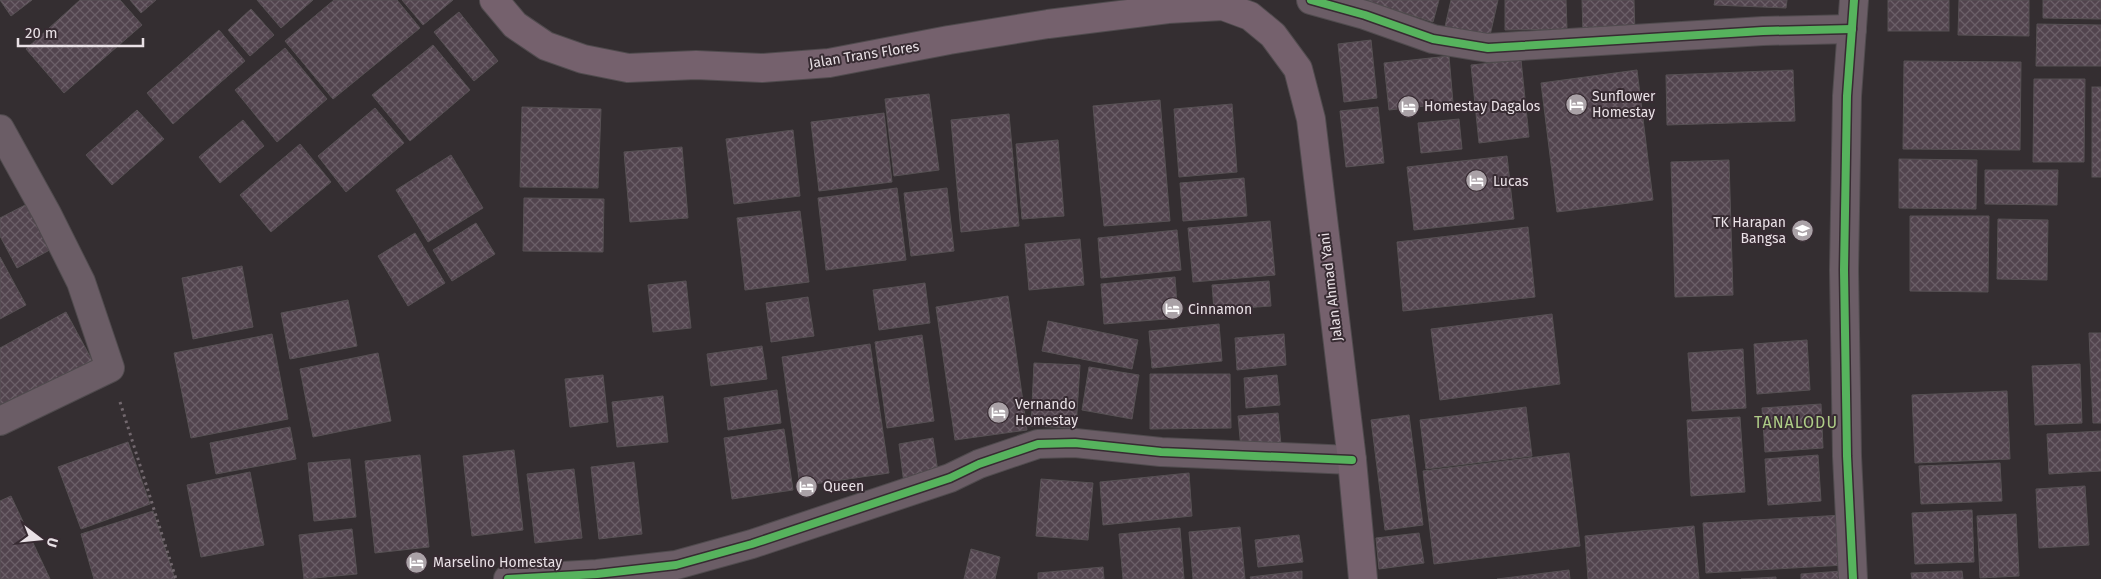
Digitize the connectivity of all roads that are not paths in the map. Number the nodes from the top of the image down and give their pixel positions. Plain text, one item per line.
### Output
1 (494, 0) edge
2 (1311, 0) edge
3 (1854, 0) edge
4 (1250, 16) joint
5 (1852, 29) junction
6 (0, 130) edge
7 (0, 421) edge
8 (1352, 460) junction
9 (596, 576) edge
10 (508, 579) edge
11 (1363, 579) edge
12 (1852, 579) edge

1 - 4 highway, Jalan Trans Flores
2 - 5 street
3 - 5 street
4 - 8 highway, Jalan Ahmad Yani
5 - 12 street
6 - 7 street
8 - 9 street
8 - 11 highway, Jalan Ahmad Yani
9 - 10 street

